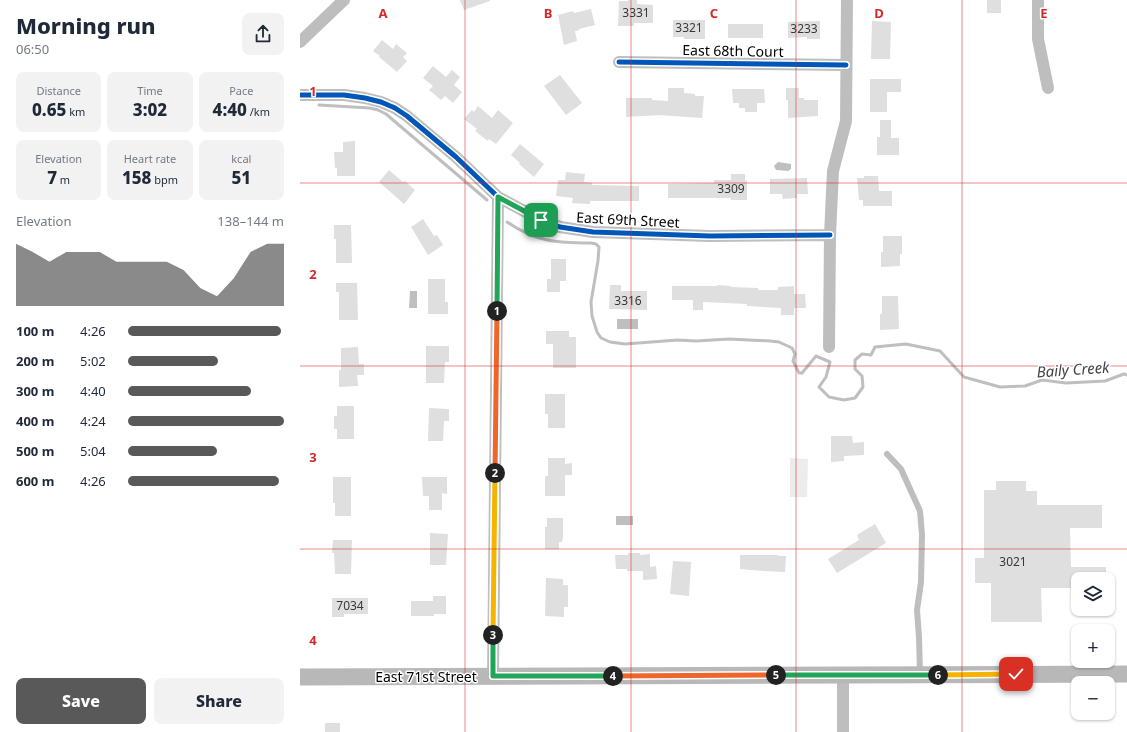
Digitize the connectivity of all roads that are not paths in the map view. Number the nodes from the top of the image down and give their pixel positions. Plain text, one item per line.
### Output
1 (344, 0) edge
2 (847, 0) edge
3 (1038, 0) edge
4 (300, 42) edge
5 (619, 62) dead end
6 (846, 65) junction
7 (1048, 88) dead end
8 (300, 95) edge
9 (498, 197) junction
10 (830, 235) junction
11 (829, 347) dead end
12 (887, 454) dead end
13 (1127, 674) edge
14 (843, 675) junction
15 (920, 675) junction
16 (493, 676) junction
17 (300, 678) edge
18 (843, 732) edge

1 - 4 street
2 - 6 street
3 - 7 street
5 - 6 street, East 68th Court
6 - 10 street
8 - 9 street, East 69th Street
9 - 10 street, East 69th Street
9 - 16 street
10 - 11 street
12 - 15 lane
13 - 15 main road, East 71st Street
14 - 15 main road, East 71st Street
14 - 16 main road, East 71st Street
14 - 18 street
16 - 17 main road, East 71st Street

